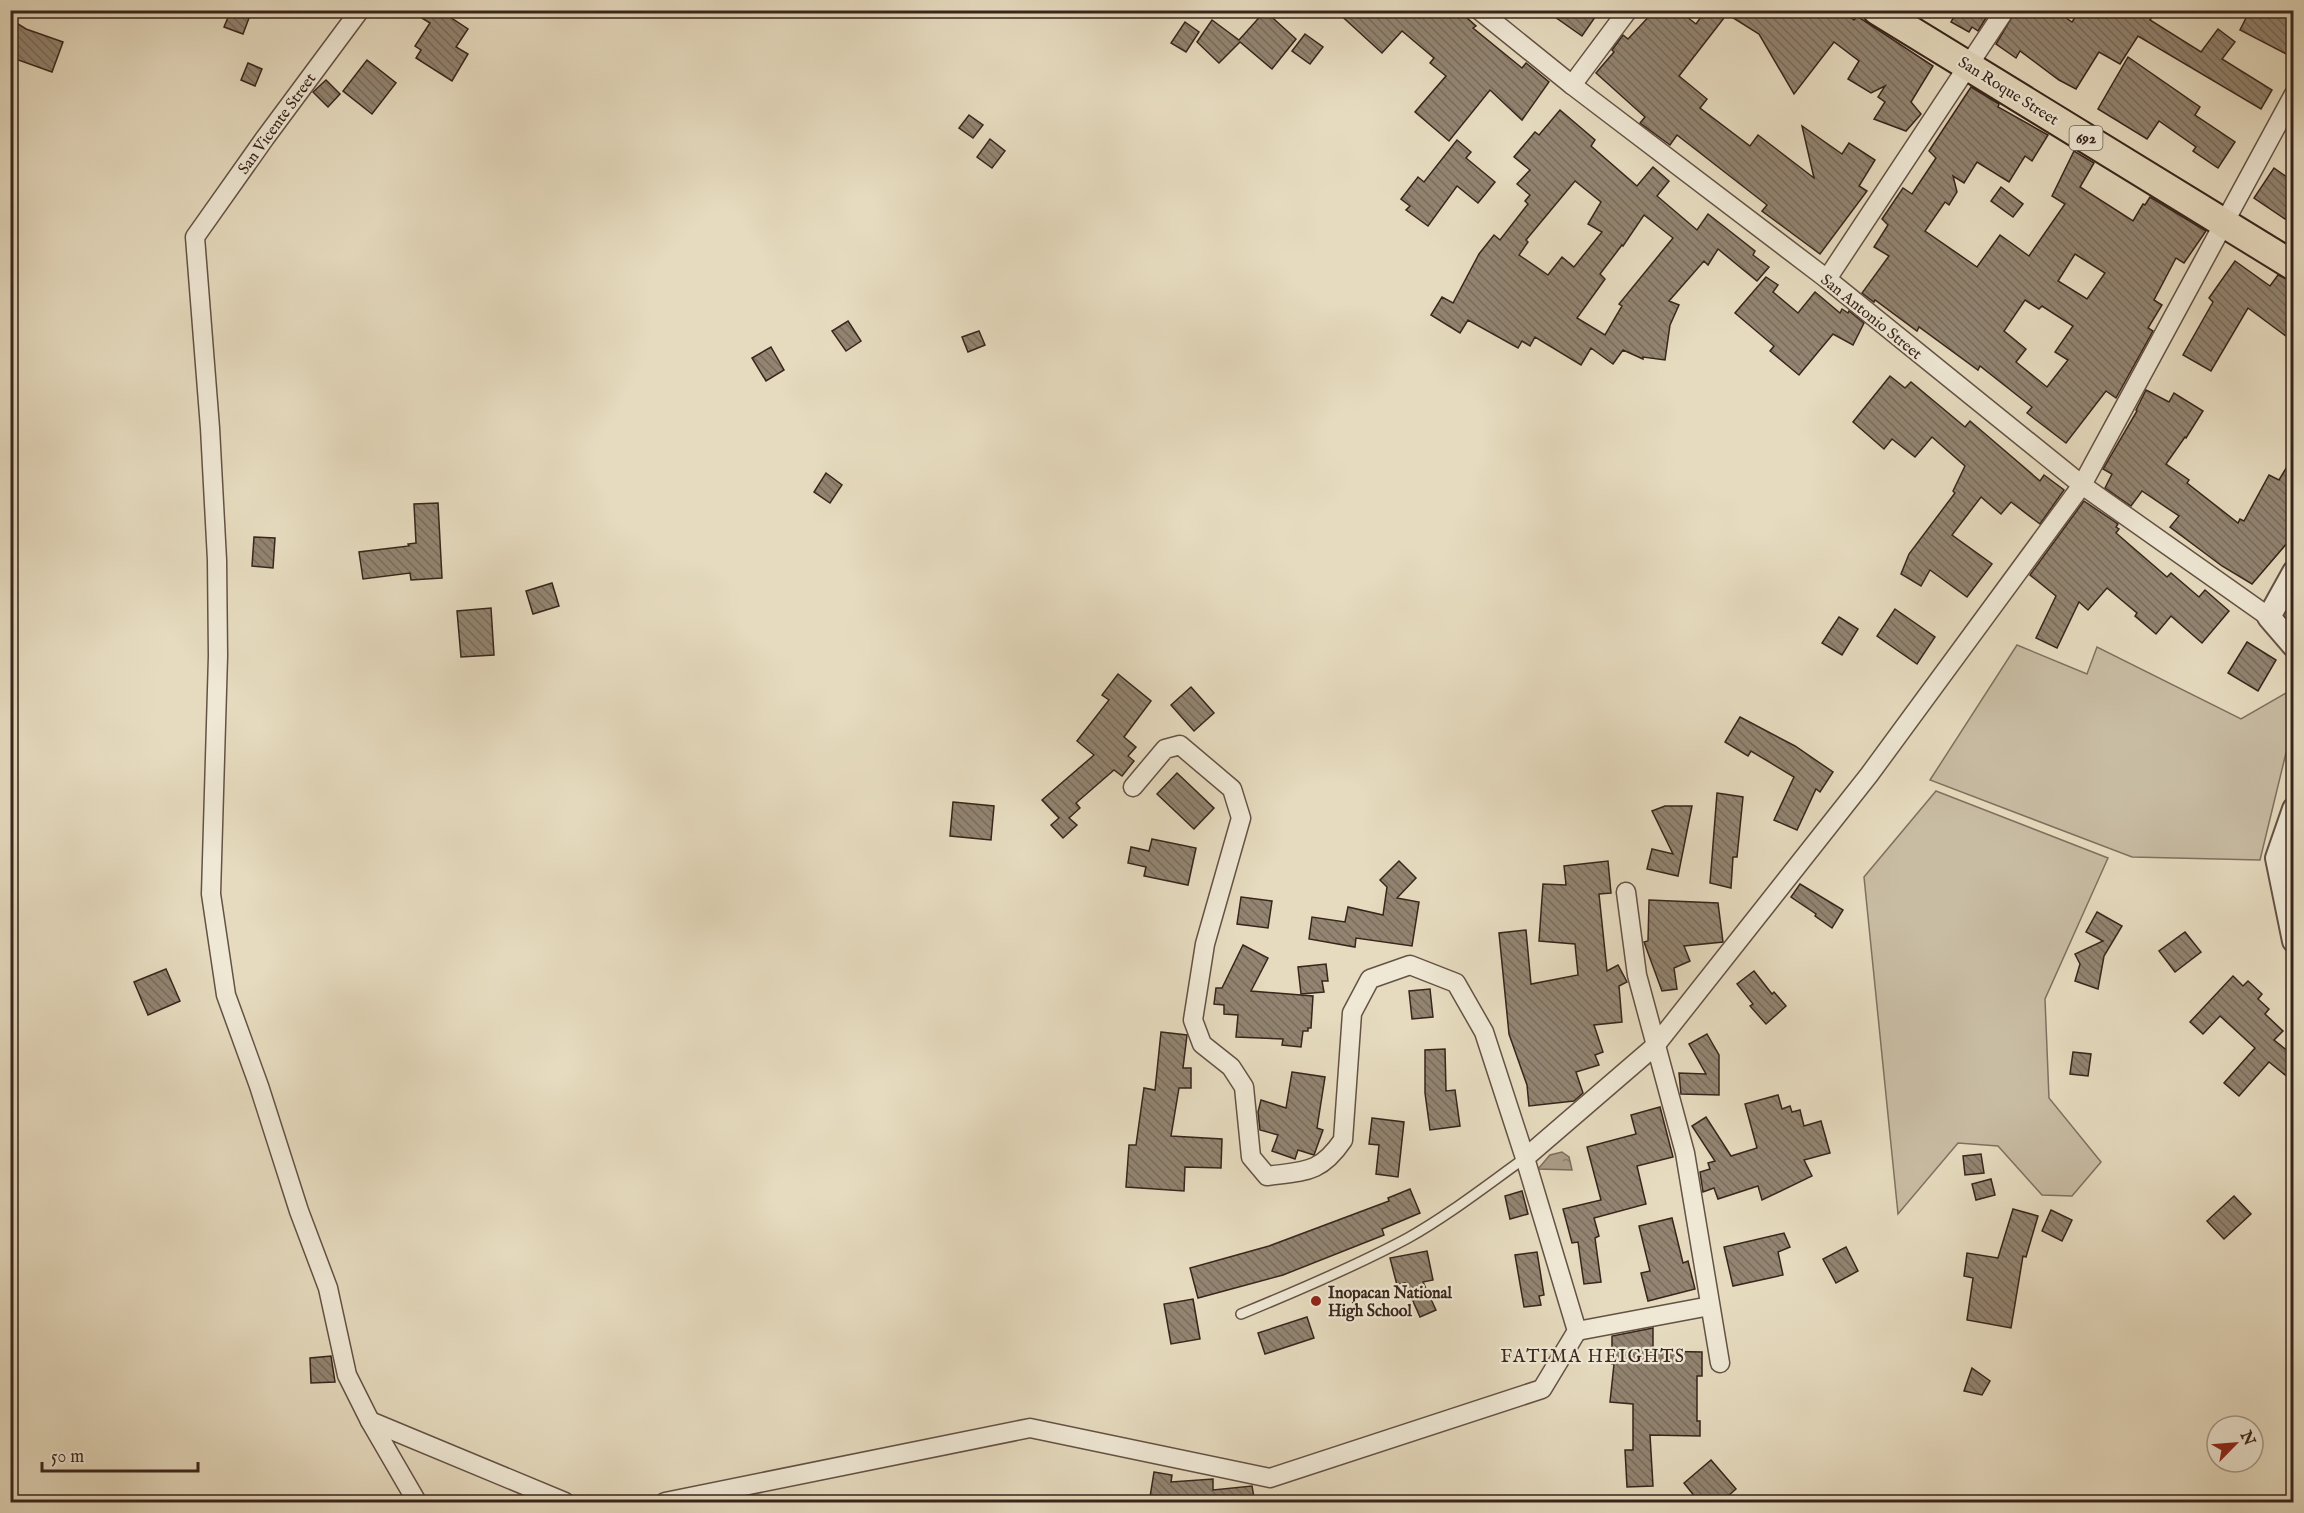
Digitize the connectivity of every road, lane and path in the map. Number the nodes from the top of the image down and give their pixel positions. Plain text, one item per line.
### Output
1 (360, 10) edge
2 (1479, 10) edge
3 (1628, 10) edge
4 (1877, 10) edge
5 (2005, 10) edge
6 (1969, 65) junction
7 (1572, 85) junction
8 (2294, 94) edge
9 (2224, 223) junction
10 (2294, 266) edge
11 (1827, 279) junction
12 (2082, 485) junction
13 (2294, 572) edge
14 (2269, 617) junction
15 (2294, 645) edge
16 (1132, 787) dead end
17 (2294, 808) edge
18 (1626, 892) dead end
19 (2294, 941) edge
20 (1655, 1046) junction
21 (1526, 1158) junction
22 (1710, 1306) junction
23 (1241, 1314) dead end
24 (1577, 1331) junction
25 (1720, 1363) dead end
26 (370, 1421) junction
27 (417, 1503) edge
28 (565, 1503) edge
29 (665, 1503) edge

1 - 26 street, San Vicente Street
2 - 7 street, San Antonio Street
3 - 7 street
4 - 6 main road, San Roque Street / 692
5 - 6 street
6 - 9 main road, San Roque Street / 692
6 - 11 street
7 - 11 street, San Antonio Street
8 - 9 street
9 - 10 main road, San Roque Street / 692
9 - 12 street
11 - 12 street, San Antonio Street
12 - 14 street, San Antonio Street
12 - 20 street
13 - 14 street
14 - 15 street
16 - 21 street
17 - 19 street
18 - 20 street
20 - 21 street
20 - 22 street
21 - 23 lane
21 - 24 street
22 - 24 street
22 - 25 street
24 - 29 street
26 - 27 street
26 - 28 street

